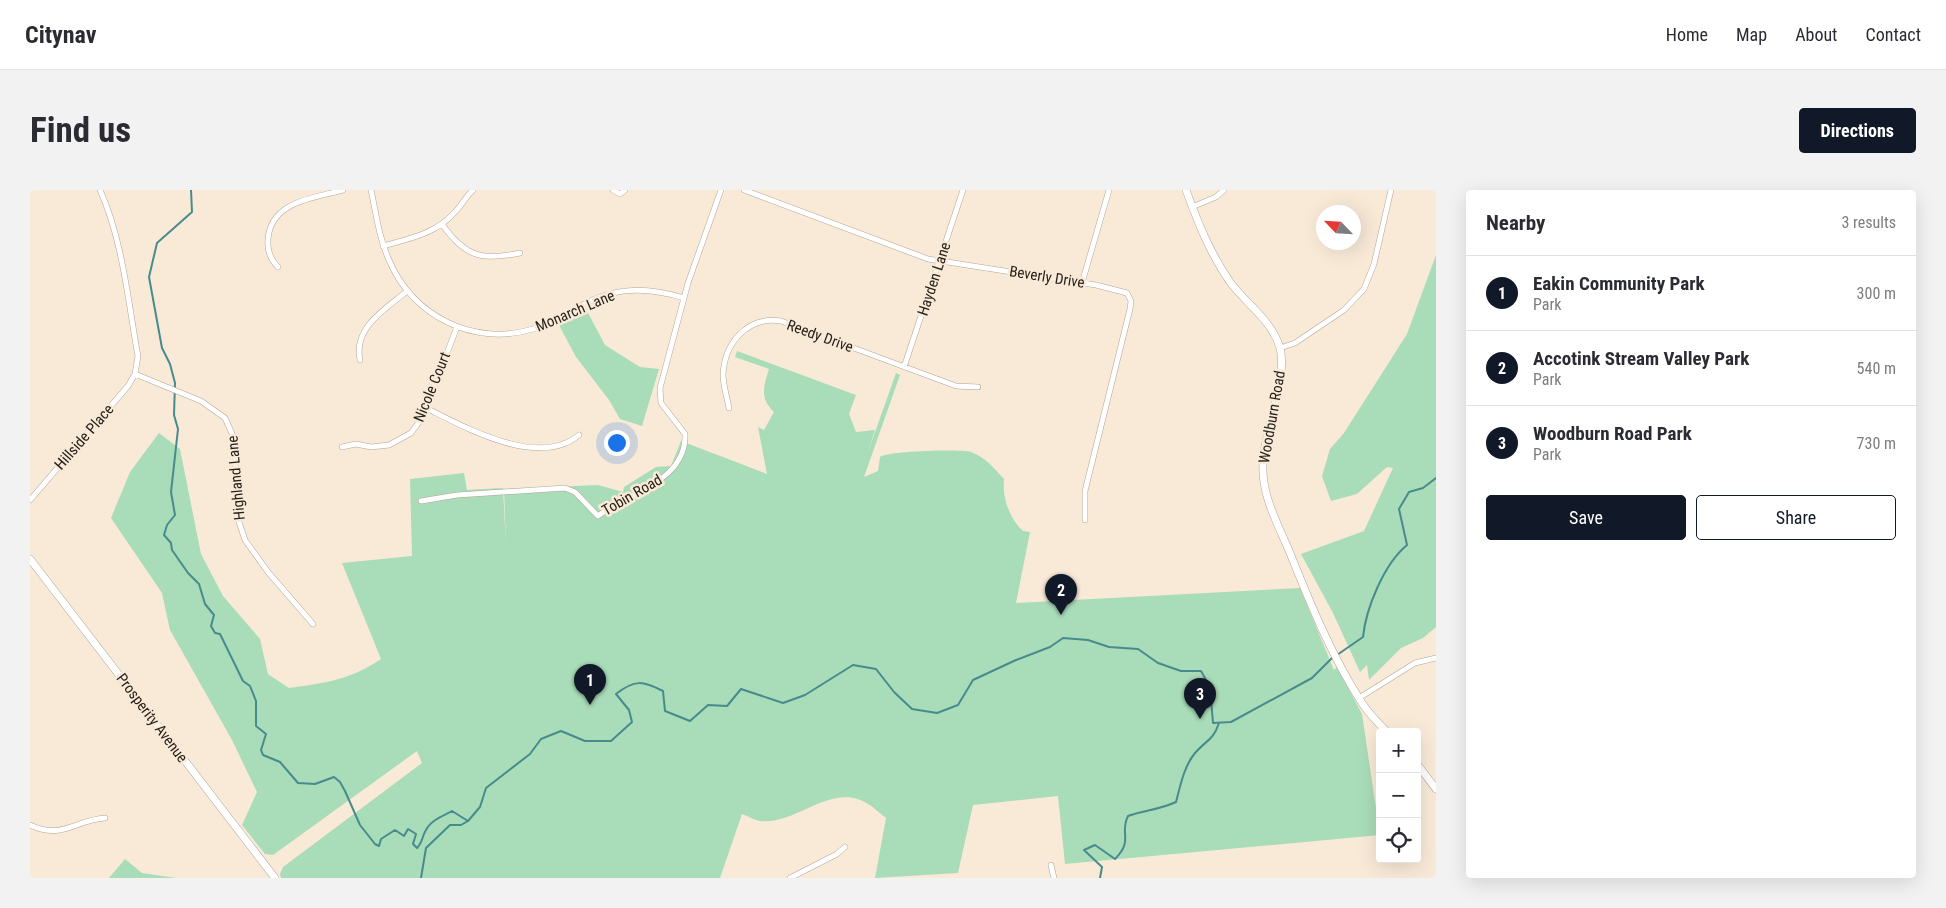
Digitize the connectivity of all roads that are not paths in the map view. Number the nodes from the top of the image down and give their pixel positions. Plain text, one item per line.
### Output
1 (100, 190) edge
2 (343, 190) edge
3 (371, 190) edge
4 (473, 190) edge
5 (613, 190) edge
6 (625, 190) edge
7 (721, 190) edge
8 (744, 190) edge
9 (963, 190) edge
10 (1109, 190) edge
11 (1186, 190) edge
12 (1224, 190) edge
13 (1391, 190) edge
14 (1192, 207) junction
15 (442, 224) junction
16 (384, 246) junction
17 (520, 252) dead end
18 (939, 262) junction
19 (278, 267) dead end
20 (1082, 283) junction
21 (407, 291) junction
22 (684, 298) junction
23 (457, 327) junction
24 (1280, 348) junction
25 (360, 360) dead end
26 (904, 367) junction
27 (136, 374) junction
28 (978, 386) dead end
29 (426, 408) junction
30 (729, 408) dead end
31 (579, 435) dead end
32 (342, 447) dead end
33 (30, 500) edge
34 (421, 500) dead end
35 (1085, 520) dead end
36 (30, 559) edge
37 (313, 624) dead end
38 (1436, 658) edge
39 (1359, 698) junction
40 (1384, 728) edge
41 (1421, 769) edge
42 (1436, 789) edge
43 (105, 818) dead end
44 (30, 825) edge
45 (845, 847) dead end
46 (1051, 865) dead end
47 (275, 878) edge
48 (790, 878) edge
49 (1054, 878) edge

1 - 27 street
2 - 19 street
3 - 16 street, Monarch Lane
4 - 15 street
5 - 6 street
7 - 22 street, Tobin Road
8 - 18 street, Beverly Drive
9 - 18 street, Hayden Lane
10 - 20 street
11 - 14 street, Woodburn Road
12 - 14 street
13 - 24 street
14 - 24 street, Woodburn Road
15 - 16 street
15 - 17 street
16 - 21 street, Monarch Lane
18 - 20 street, Beverly Drive
18 - 26 street, Hayden Lane
20 - 35 street, Beverly Drive
21 - 23 street, Monarch Lane
21 - 25 street
22 - 23 street, Monarch Lane
22 - 34 street, Tobin Road
23 - 29 street, Nicole Court
24 - 39 street, Woodburn Road
26 - 28 street, Reedy Drive
26 - 30 street, Reedy Drive
27 - 33 street, Hillside Place
27 - 37 street, Highland Lane
29 - 31 street
29 - 32 street, Nicole Court
36 - 47 street, Prosperity Avenue
38 - 39 street
39 - 40 street, Woodburn Road
41 - 42 street
43 - 44 street
45 - 48 street
46 - 49 street

